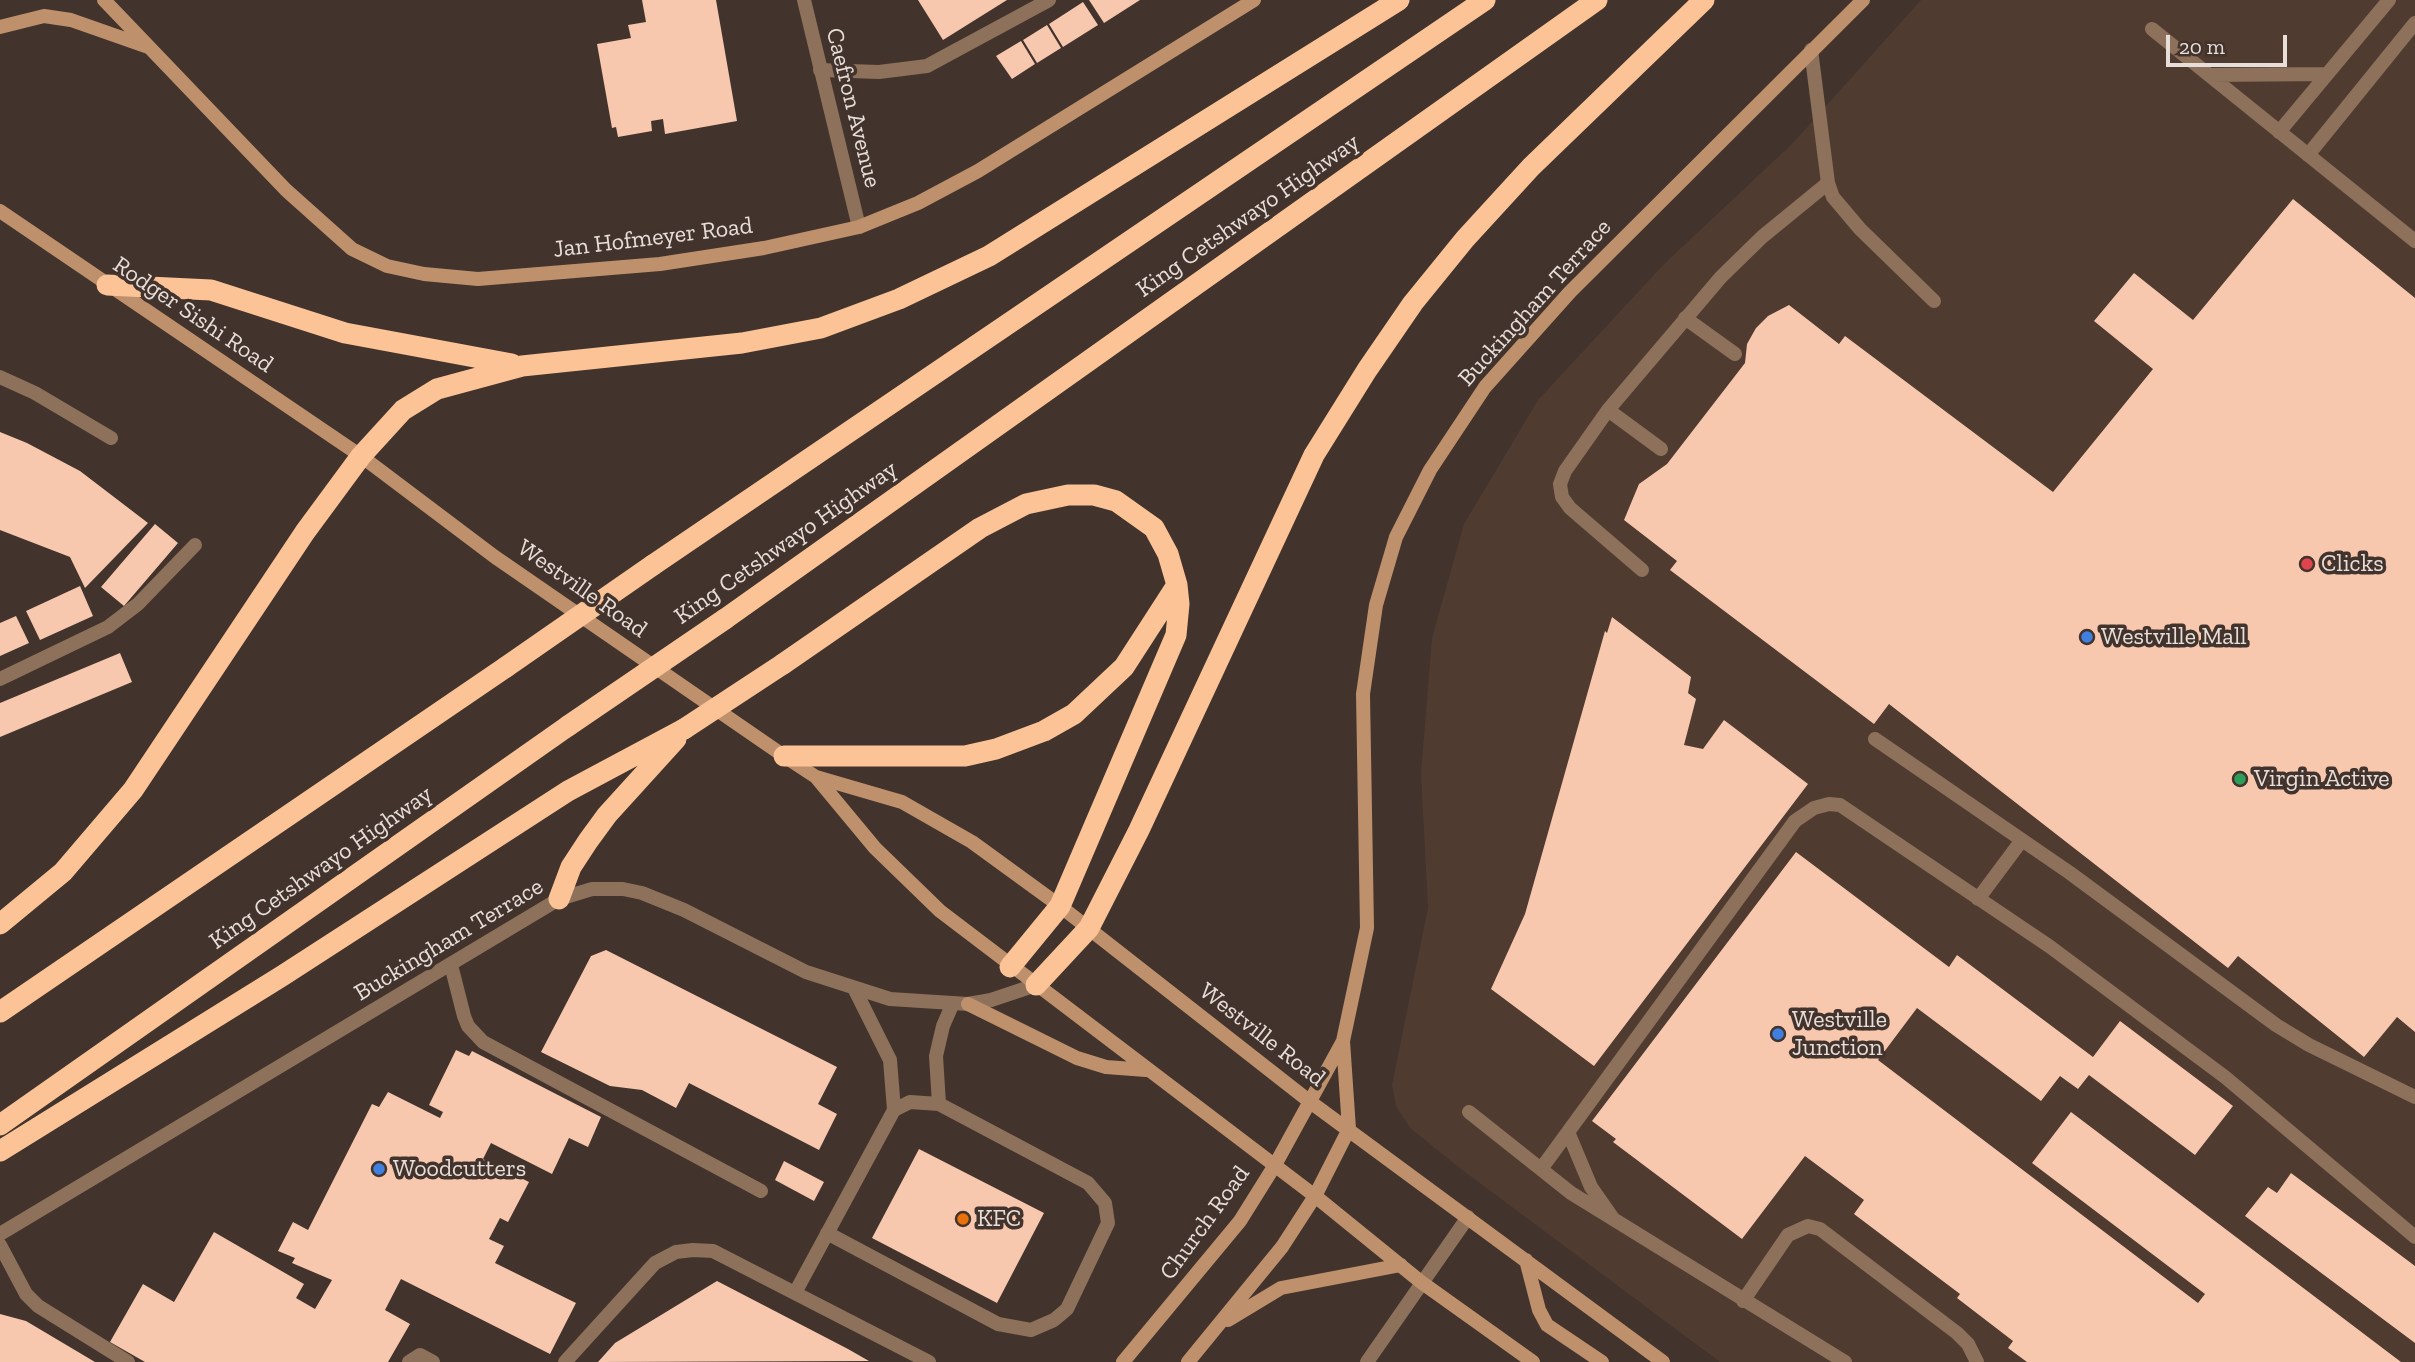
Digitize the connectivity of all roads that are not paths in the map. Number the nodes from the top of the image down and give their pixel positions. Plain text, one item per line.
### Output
1 (104, 0) edge
2 (804, 0) edge
3 (1049, 0) edge
4 (1254, 0) edge
5 (1399, 0) edge
6 (1485, 0) edge
7 (1598, 0) edge
8 (1704, 0) edge
9 (1863, 0) edge
10 (2389, 0) edge
11 (2415, 23) edge
12 (0, 27) edge
13 (2152, 29) dead end
14 (152, 48) junction
15 (1811, 50) junction
16 (820, 70) junction
17 (2327, 74) junction
18 (2210, 75) junction
19 (2279, 132) junction
20 (2308, 155) junction
21 (1828, 183) junction
22 (0, 211) edge
23 (859, 227) junction
24 (2415, 242) edge
25 (107, 285) junction
26 (1934, 301) dead end
27 (1685, 318) junction
28 (1735, 354) dead end
29 (522, 366) junction
30 (0, 377) edge
31 (1608, 410) junction
32 (111, 438) dead end
33 (1661, 449) dead end
34 (361, 456) junction
35 (195, 545) dead end
36 (1642, 569) dead end
37 (1177, 585) junction
38 (0, 679) edge
39 (684, 729) junction
40 (1875, 739) dead end
41 (784, 756) junction
42 (816, 777) junction
43 (2022, 840) junction
44 (559, 899) junction
45 (1978, 899) junction
46 (1060, 906) junction
47 (0, 924) edge
48 (1089, 928) junction
49 (451, 965) junction
50 (1010, 967) junction
51 (1036, 985) junction
52 (855, 990) junction
53 (960, 1003) junction
54 (0, 1012) edge
55 (1343, 1041) junction
56 (1146, 1070) junction
57 (2415, 1097) edge
58 (1310, 1101) junction
59 (939, 1104) junction
60 (894, 1111) junction
61 (1469, 1112) dead end
62 (0, 1125) edge
63 (1349, 1129) junction
64 (1568, 1132) junction
65 (0, 1151) edge
66 (1275, 1165) junction
67 (1541, 1169) junction
68 (761, 1191) dead end
69 (1315, 1196) junction
70 (1468, 1217) junction
71 (1615, 1221) junction
72 (827, 1233) junction
73 (0, 1234) edge
74 (2415, 1237) edge
75 (0, 1245) edge
76 (1526, 1260) junction
77 (1401, 1265) junction
78 (1421, 1282) junction
79 (796, 1291) junction
80 (1743, 1301) junction
81 (1217, 1328) junction
82 (128, 1362) edge
83 (409, 1362) edge
84 (433, 1362) edge
85 (565, 1362) edge
86 (929, 1362) edge
87 (1123, 1362) edge
88 (1188, 1362) edge
89 (1367, 1362) edge
90 (1533, 1362) edge
91 (1602, 1362) edge
92 (1663, 1362) edge
93 (1845, 1362) edge
94 (1976, 1362) edge

1 - 14 main road, Jan Hofmeyer Road
2 - 16 street, Caefron Avenue
3 - 16 street
4 - 23 main road, Jan Hofmeyer Road
5 - 29 highway
6 - 54 highway, King Cetshwayo Highway, bridge
7 - 62 highway, King Cetshwayo Highway, bridge
8 - 48 highway
9 - 15 main road, Buckingham Terrace
10 - 17 street
11 - 20 street
12 - 14 main road
13 - 18 street
14 - 23 main road, Jan Hofmeyer Road
15 - 21 street
15 - 55 main road, Buckingham Terrace
16 - 23 street, Caefron Avenue
17 - 18 street
17 - 19 street
18 - 19 street
19 - 20 street
20 - 24 street
21 - 26 street
21 - 27 street
22 - 25 main road, Rodger Sishi Road
25 - 29 highway
25 - 34 main road, Rodger Sishi Road
27 - 28 street
27 - 31 street
29 - 34 highway
30 - 32 street
31 - 33 street
31 - 36 street
34 - 41 main road, Westville Road
34 - 47 highway
35 - 38 street
37 - 39 highway, bridge
37 - 41 highway
37 - 46 highway
39 - 44 highway
39 - 65 highway
40 - 43 street
41 - 42 main road, Westville Road
42 - 46 main road, Westville Road
42 - 50 main road, Westville Road
43 - 45 street
43 - 57 street
44 - 49 street, Buckingham Terrace
44 - 52 street, Buckingham Terrace
45 - 64 street
45 - 74 street
46 - 48 main road, Westville Road
46 - 50 highway
48 - 51 highway
48 - 58 main road, Westville Road
49 - 68 street
49 - 73 street, Buckingham Terrace
50 - 51 main road, Westville Road
51 - 53 street, Buckingham Terrace
51 - 56 main road, Westville Road
52 - 53 street, Buckingham Terrace
52 - 60 street
53 - 56 main road
53 - 59 street
55 - 58 main road, Buckingham Terrace
55 - 63 main road, Buckingham Terrace
56 - 66 main road, Westville Road
58 - 63 main road, Westville Road
58 - 66 main road, Church Road
59 - 60 street
59 - 72 street
60 - 72 street
61 - 67 street
63 - 69 main road
63 - 70 main road, Westville Road
64 - 67 street
64 - 71 street
66 - 69 main road, Westville Road
66 - 87 main road, Church Road
67 - 71 street
69 - 77 main road, Westville Road
69 - 81 main road
70 - 76 main road, Westville Road
70 - 78 street
71 - 80 street
72 - 79 street
75 - 82 street
76 - 91 main road
76 - 92 main road, Westville Road
77 - 78 main road, Westville Road
77 - 81 main road
78 - 89 street
78 - 90 main road, Westville Road
79 - 85 street
79 - 86 street
80 - 93 street
80 - 94 street
81 - 88 main road
83 - 84 street

